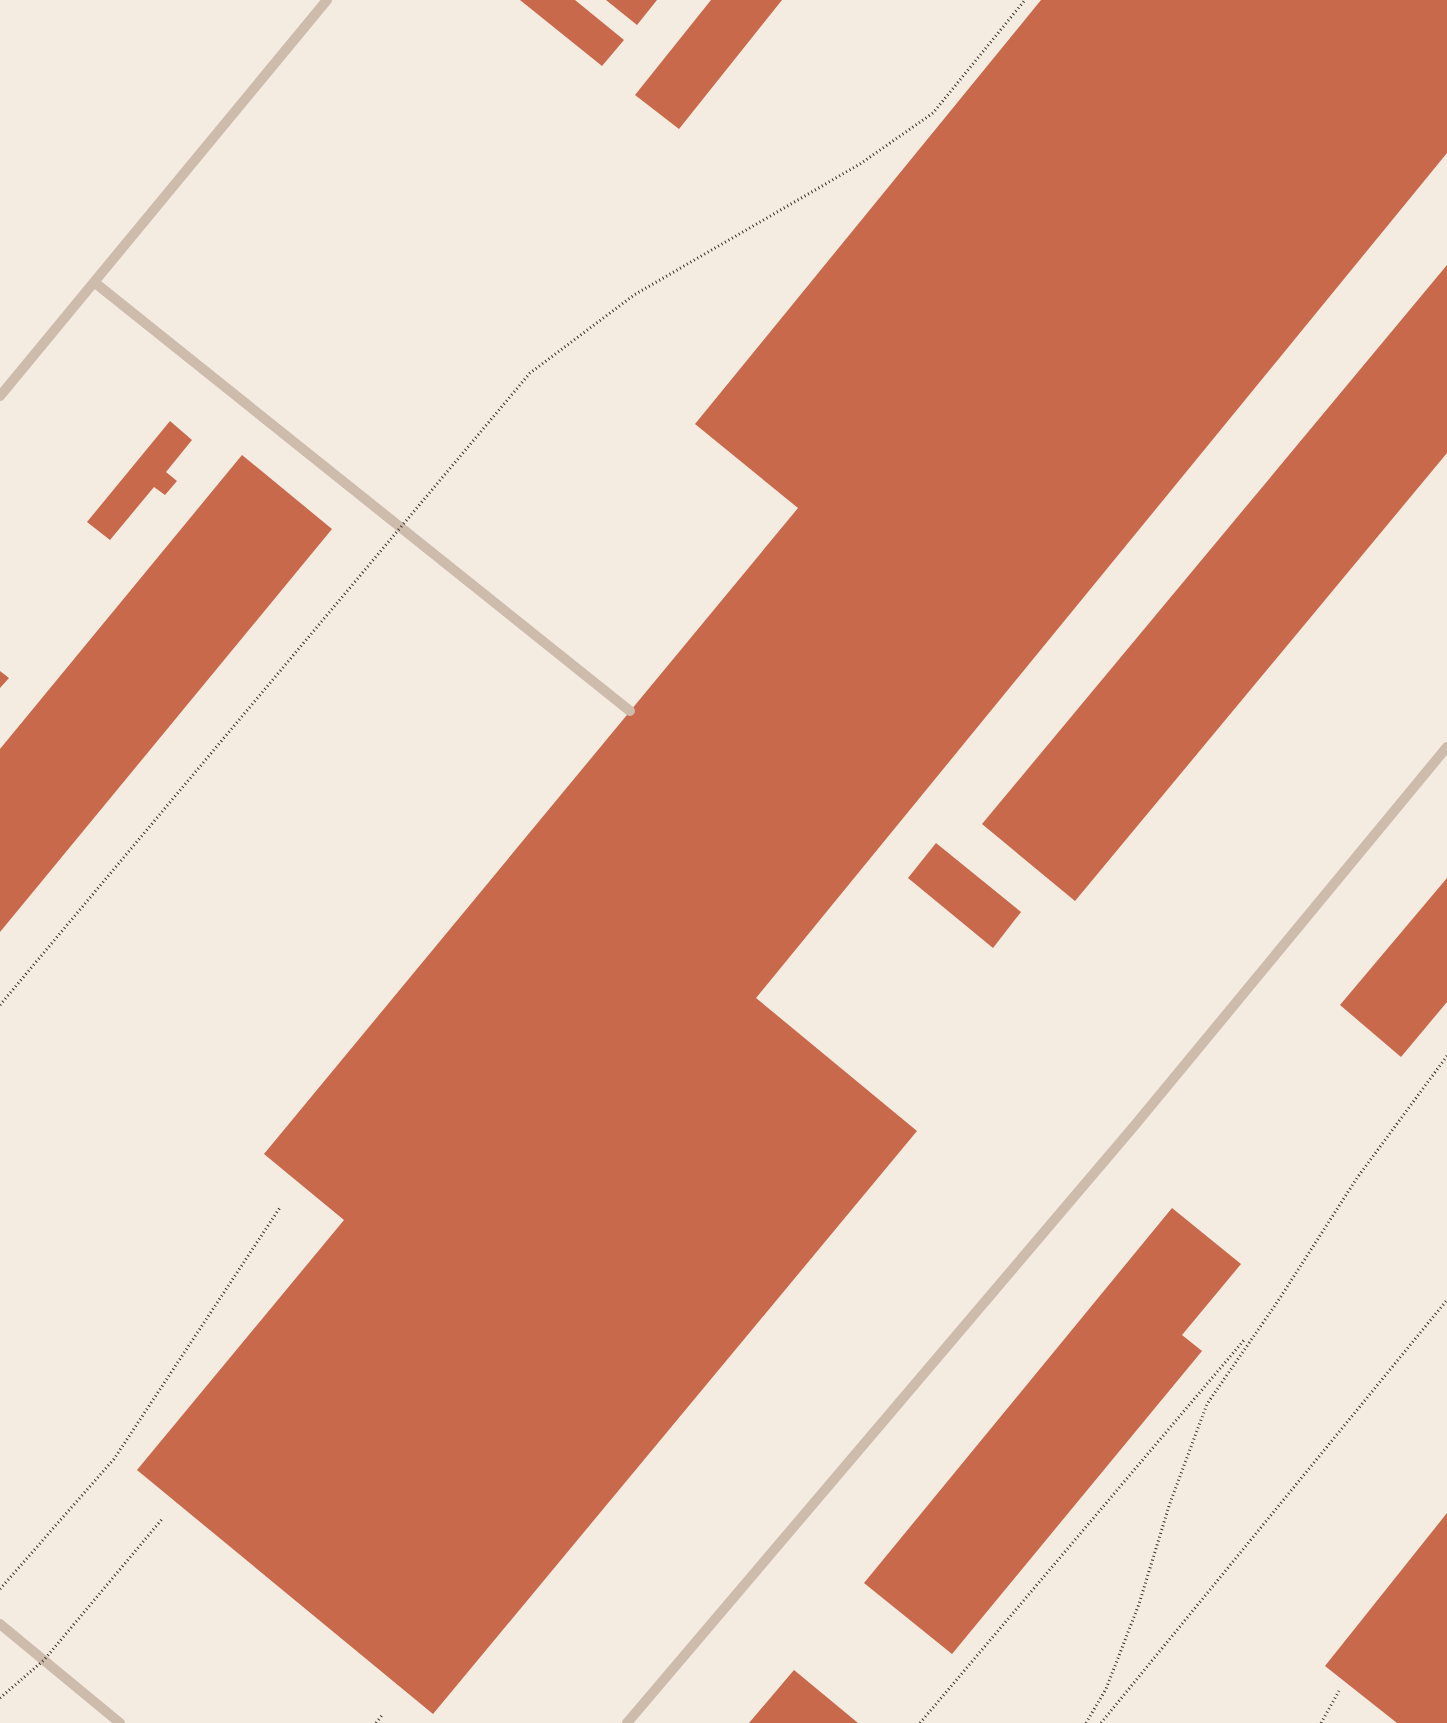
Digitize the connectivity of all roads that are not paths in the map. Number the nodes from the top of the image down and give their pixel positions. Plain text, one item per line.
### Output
1 (327, 0) edge
2 (94, 282) junction
3 (0, 396) edge
4 (630, 711) dead end
5 (1447, 747) edge
6 (0, 1624) edge
7 (120, 1723) edge
8 (628, 1723) edge

1 - 2 lane
2 - 3 lane
2 - 4 lane
5 - 8 lane
6 - 7 lane

